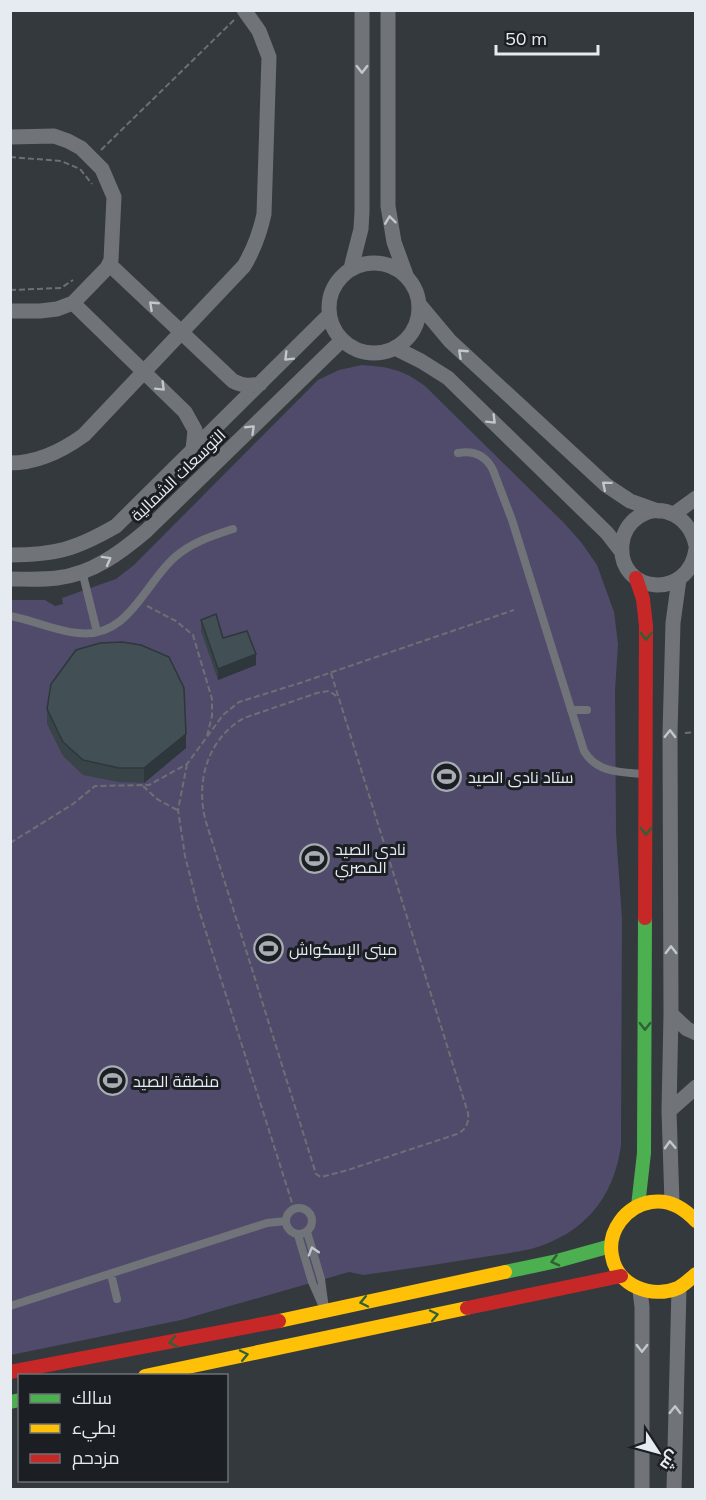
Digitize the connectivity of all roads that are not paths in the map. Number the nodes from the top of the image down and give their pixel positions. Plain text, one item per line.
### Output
1 (362, 10) edge
2 (388, 10) edge
3 (239, 15) edge
4 (10, 137) edge
5 (109, 264) junction
6 (351, 268) junction
7 (406, 275) junction
8 (74, 303) junction
9 (419, 304) junction
10 (10, 311) edge
11 (329, 315) junction
12 (183, 332) junction
13 (342, 340) junction
14 (395, 348) junction
15 (145, 372) junction
16 (260, 384) junction
17 (193, 450) junction
18 (458, 453) dead end
19 (10, 463) edge
20 (696, 498) edge
21 (658, 511) junction
22 (674, 514) junction
23 (233, 529) dead end
24 (76, 547) junction
25 (621, 551) junction
26 (695, 552) edge
27 (10, 555) edge
28 (82, 572) junction
29 (636, 578) junction
30 (10, 579) edge
31 (679, 579) junction
32 (10, 616) edge
33 (97, 632) junction
34 (571, 710) junction
35 (587, 710) dead end
36 (670, 773) junction
37 (646, 775) junction
38 (671, 1014) junction
39 (696, 1033) edge
40 (696, 1087) edge
41 (669, 1111) junction
42 (672, 1203) junction
43 (638, 1206) junction
44 (286, 1221) junction
45 (696, 1221) edge
46 (307, 1232) junction
47 (298, 1235) junction
48 (611, 1246) junction
49 (111, 1274) junction
50 (696, 1274) edge
51 (621, 1276) junction
52 (679, 1288) junction
53 (640, 1290) junction
54 (117, 1299) dead end
55 (10, 1306) edge
56 (325, 1311) junction
57 (332, 1336) junction
58 (10, 1372) edge
59 (154, 1374) edge
60 (642, 1490) edge
61 (674, 1490) edge

1 -> 6 street
7 -> 2 street
3 - 12 street
4 - 5 street
5 - 8 street
12 -> 5 street
6 - 7 street
6 - 11 street
7 - 9 street
8 - 10 street
8 - 15 street
9 - 14 street
21 -> 9 street
11 - 13 street
11 -> 16 street
12 - 15 street
12 - 16 street
13 - 14 street
28 -> 13 street, التوسعات الشمالية
14 -> 25 street
15 -> 17 street
15 - 19 street
16 - 17 street
17 - 24 street
18 - 34 lane
20 - 22 street
21 - 22 street
21 - 25 street
22 - 26 street
23 - 33 lane
24 - 27 street
24 - 28 street
25 - 29 street
26 - 31 street
28 - 30 street, التوسعات الشمالية
28 - 33 lane
29 - 31 street
29 -> 37 street
36 -> 31 street
32 - 33 lane
34 - 35 lane
34 - 37 lane
36 - 37 street
38 -> 36 street
37 -> 43 street
38 - 39 street
38 - 41 street
40 - 41 street
42 -> 41 street
42 - 43 street
42 - 45 street
43 - 48 street
44 - 46 lane
44 - 47 lane
44 - 49 lane
46 - 47 lane
56 -> 46 lane
47 - 56 lane
48 - 51 street
48 -> 56 street
49 - 54 lane
49 - 55 lane
50 - 52 street
51 - 53 street
57 -> 51 street
52 - 53 street
61 -> 52 street
53 -> 60 street
56 - 57 street
56 -> 58 street
59 -> 57 street

